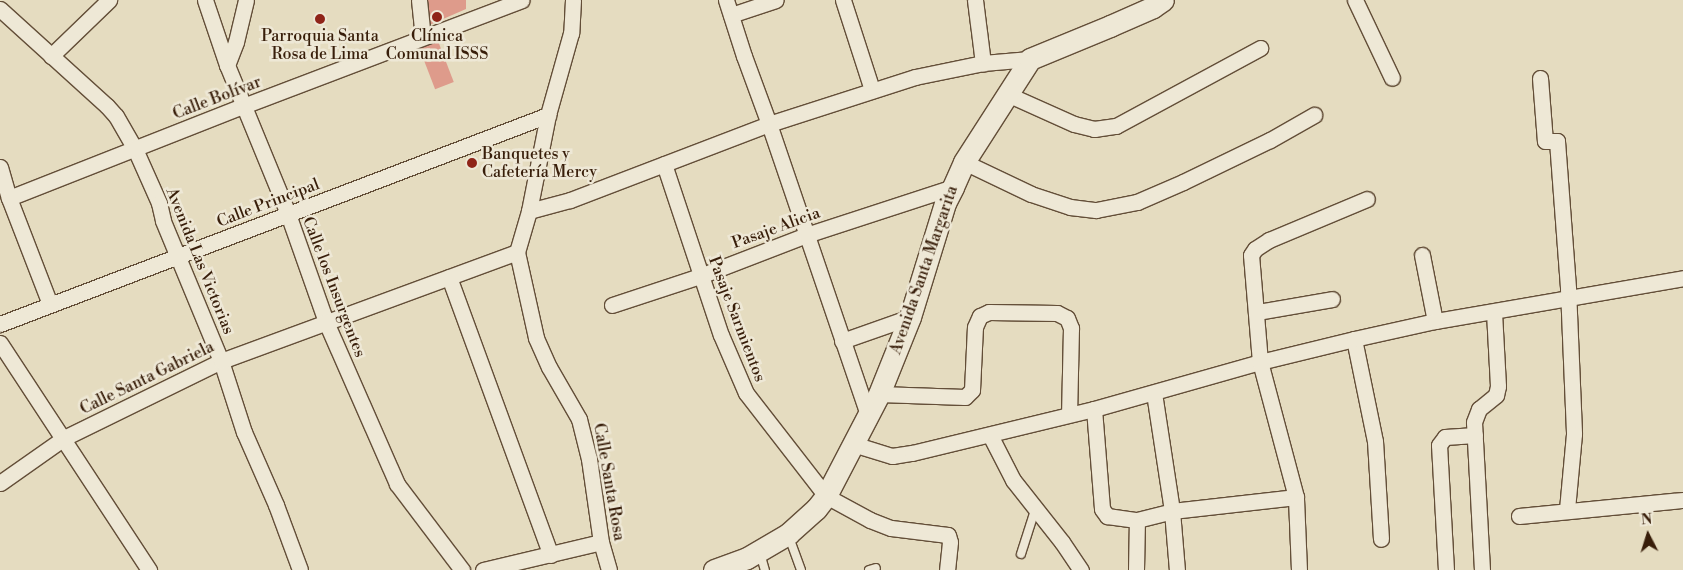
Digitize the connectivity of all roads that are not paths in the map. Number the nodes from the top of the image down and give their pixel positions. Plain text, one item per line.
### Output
1 (108, 0) edge
2 (205, 0) edge
3 (246, 0) edge
4 (419, 0) edge
5 (522, 0) edge
6 (573, 0) edge
7 (726, 0) edge
8 (776, 0) edge
9 (843, 0) edge
10 (975, 0) edge
11 (1163, 0) edge
12 (1355, 0) edge
13 (0, 9) edge
14 (731, 15) junction
15 (423, 37) junction
16 (1260, 48) dead end
17 (52, 56) junction
18 (1030, 59) junction
19 (983, 63) junction
20 (227, 65) junction
21 (1392, 78) dead end
22 (1540, 78) dead end
23 (872, 90) junction
24 (1007, 94) junction
25 (243, 106) junction
26 (548, 115) junction
27 (1314, 115) dead end
28 (769, 124) junction
29 (135, 149) junction
30 (964, 162) junction
31 (664, 164) junction
32 (0, 167) edge
33 (952, 187) junction
34 (9, 198) junction
35 (1367, 198) dead end
36 (528, 211) junction
37 (288, 214) junction
38 (806, 234) junction
39 (517, 252) junction
40 (1422, 255) dead end
41 (178, 256) junction
42 (700, 276) junction
43 (449, 277) junction
44 (1683, 278) edge
45 (1332, 298) dead end
46 (1567, 298) junction
47 (50, 304) junction
48 (612, 305) dead end
49 (1257, 312) junction
50 (1494, 312) junction
51 (910, 317) junction
52 (1435, 321) junction
53 (326, 322) junction
54 (0, 324) edge
55 (1354, 339) junction
56 (842, 341) junction
57 (0, 343) edge
58 (221, 360) junction
59 (1260, 362) junction
60 (1154, 392) junction
61 (879, 394) junction
62 (1094, 409) junction
63 (868, 414) junction
64 (1069, 414) junction
65 (990, 435) junction
66 (1475, 435) junction
67 (64, 438) junction
68 (853, 444) junction
69 (0, 483) edge
70 (1683, 495) edge
71 (826, 496) junction
72 (1296, 496) junction
73 (1683, 500) edge
74 (1035, 510) junction
75 (1567, 510) junction
76 (1172, 512) junction
77 (1519, 516) dead end
78 (1137, 520) junction
79 (788, 534) junction
80 (1380, 539) dead end
81 (601, 542) junction
82 (1021, 554) dead end
83 (551, 555) junction
84 (756, 562) edge
85 (149, 570) edge
86 (300, 570) edge
87 (462, 570) edge
88 (483, 570) edge
89 (609, 570) edge
90 (714, 570) edge
91 (801, 570) edge
92 (947, 570) edge
93 (1081, 570) edge
94 (1136, 570) edge
95 (1177, 570) edge
96 (1299, 570) edge
97 (1446, 570) edge
98 (1482, 570) edge

1 - 17 street
2 - 20 street, Calle los Insurgentes
3 - 20 street
4 - 15 street
5 - 15 street, Calle Bolívar
6 - 26 street, Calle Santa Rosa
7 - 14 street
8 - 14 street
9 - 23 street
10 - 19 street
11 - 18 street
12 - 21 street
13 - 17 street, Avenida Las Victorias
14 - 28 street
15 - 25 street, Calle Bolívar
16 - 24 street
17 - 29 street, Avenida Las Victorias
18 - 19 street
18 - 24 street, Avenida Santa Margarita
19 - 23 street
20 - 25 street, Calle los Insurgentes
22 - 46 street
23 - 28 street
24 - 30 street, Avenida Santa Margarita
25 - 29 street, Calle Bolívar
25 - 37 street, Calle los Insurgentes
26 - 36 street, Calle Santa Rosa
26 - 37 street, Calle Principal
27 - 30 street
28 - 31 street
28 - 38 street
29 - 34 street, Calle Bolívar
29 - 41 street, Avenida Las Victorias
30 - 33 street, Avenida Santa Margarita
31 - 36 street
31 - 42 street, Pasaje Sarmientos
32 - 34 street
33 - 38 street, Pasaje Alicia
33 - 51 street, Avenida Santa Margarita
34 - 47 street
35 - 49 street
36 - 39 street, Calle Santa Rosa
37 - 41 street, Calle Principal
37 - 53 street, Calle los Insurgentes
38 - 42 street, Pasaje Alicia
38 - 56 street
39 - 43 street, Calle Santa Gabriela
39 - 81 street, Calle Santa Rosa
40 - 52 street
41 - 47 street, Calle Principal
41 - 58 street, Avenida Las Victorias
42 - 48 street, Pasaje Alicia
42 - 71 street, Pasaje Sarmientos
43 - 53 street, Calle Santa Gabriela
43 - 83 street
44 - 46 street
45 - 49 street
46 - 50 street
46 - 75 street
47 - 54 street, Calle Principal
49 - 59 street
50 - 52 street
50 - 66 street
51 - 56 street
51 - 61 street, Avenida Santa Margarita
52 - 55 street
53 - 58 street, Calle Santa Gabriela
53 - 87 street, Calle los Insurgentes
55 - 59 street
55 - 80 street
56 - 63 street
57 - 67 street
58 - 67 street, Calle Santa Gabriela
58 - 86 street, Avenida Las Victorias
59 - 60 street
59 - 72 street
60 - 62 street
60 - 76 street
61 - 63 street, Avenida Santa Margarita
61 - 64 street
62 - 64 street
62 - 78 street
63 - 68 street, Avenida Santa Margarita
64 - 65 street
65 - 68 street
65 - 74 street
66 - 97 street
66 - 98 street
67 - 69 street, Calle Santa Gabriela
67 - 85 street
68 - 71 street, Avenida Santa Margarita
70 - 73 street
71 - 79 street, Avenida Santa Margarita
71 - 92 street
72 - 76 street
72 - 96 street
73 - 75 street
74 - 82 lane
74 - 93 street
75 - 77 street
76 - 78 street
76 - 95 street
78 - 94 street
79 - 84 street, Avenida Santa Margarita
79 - 91 lane
81 - 83 street
81 - 89 street, Calle Santa Rosa
83 - 88 street
84 - 90 street, Avenida Santa Margarita

